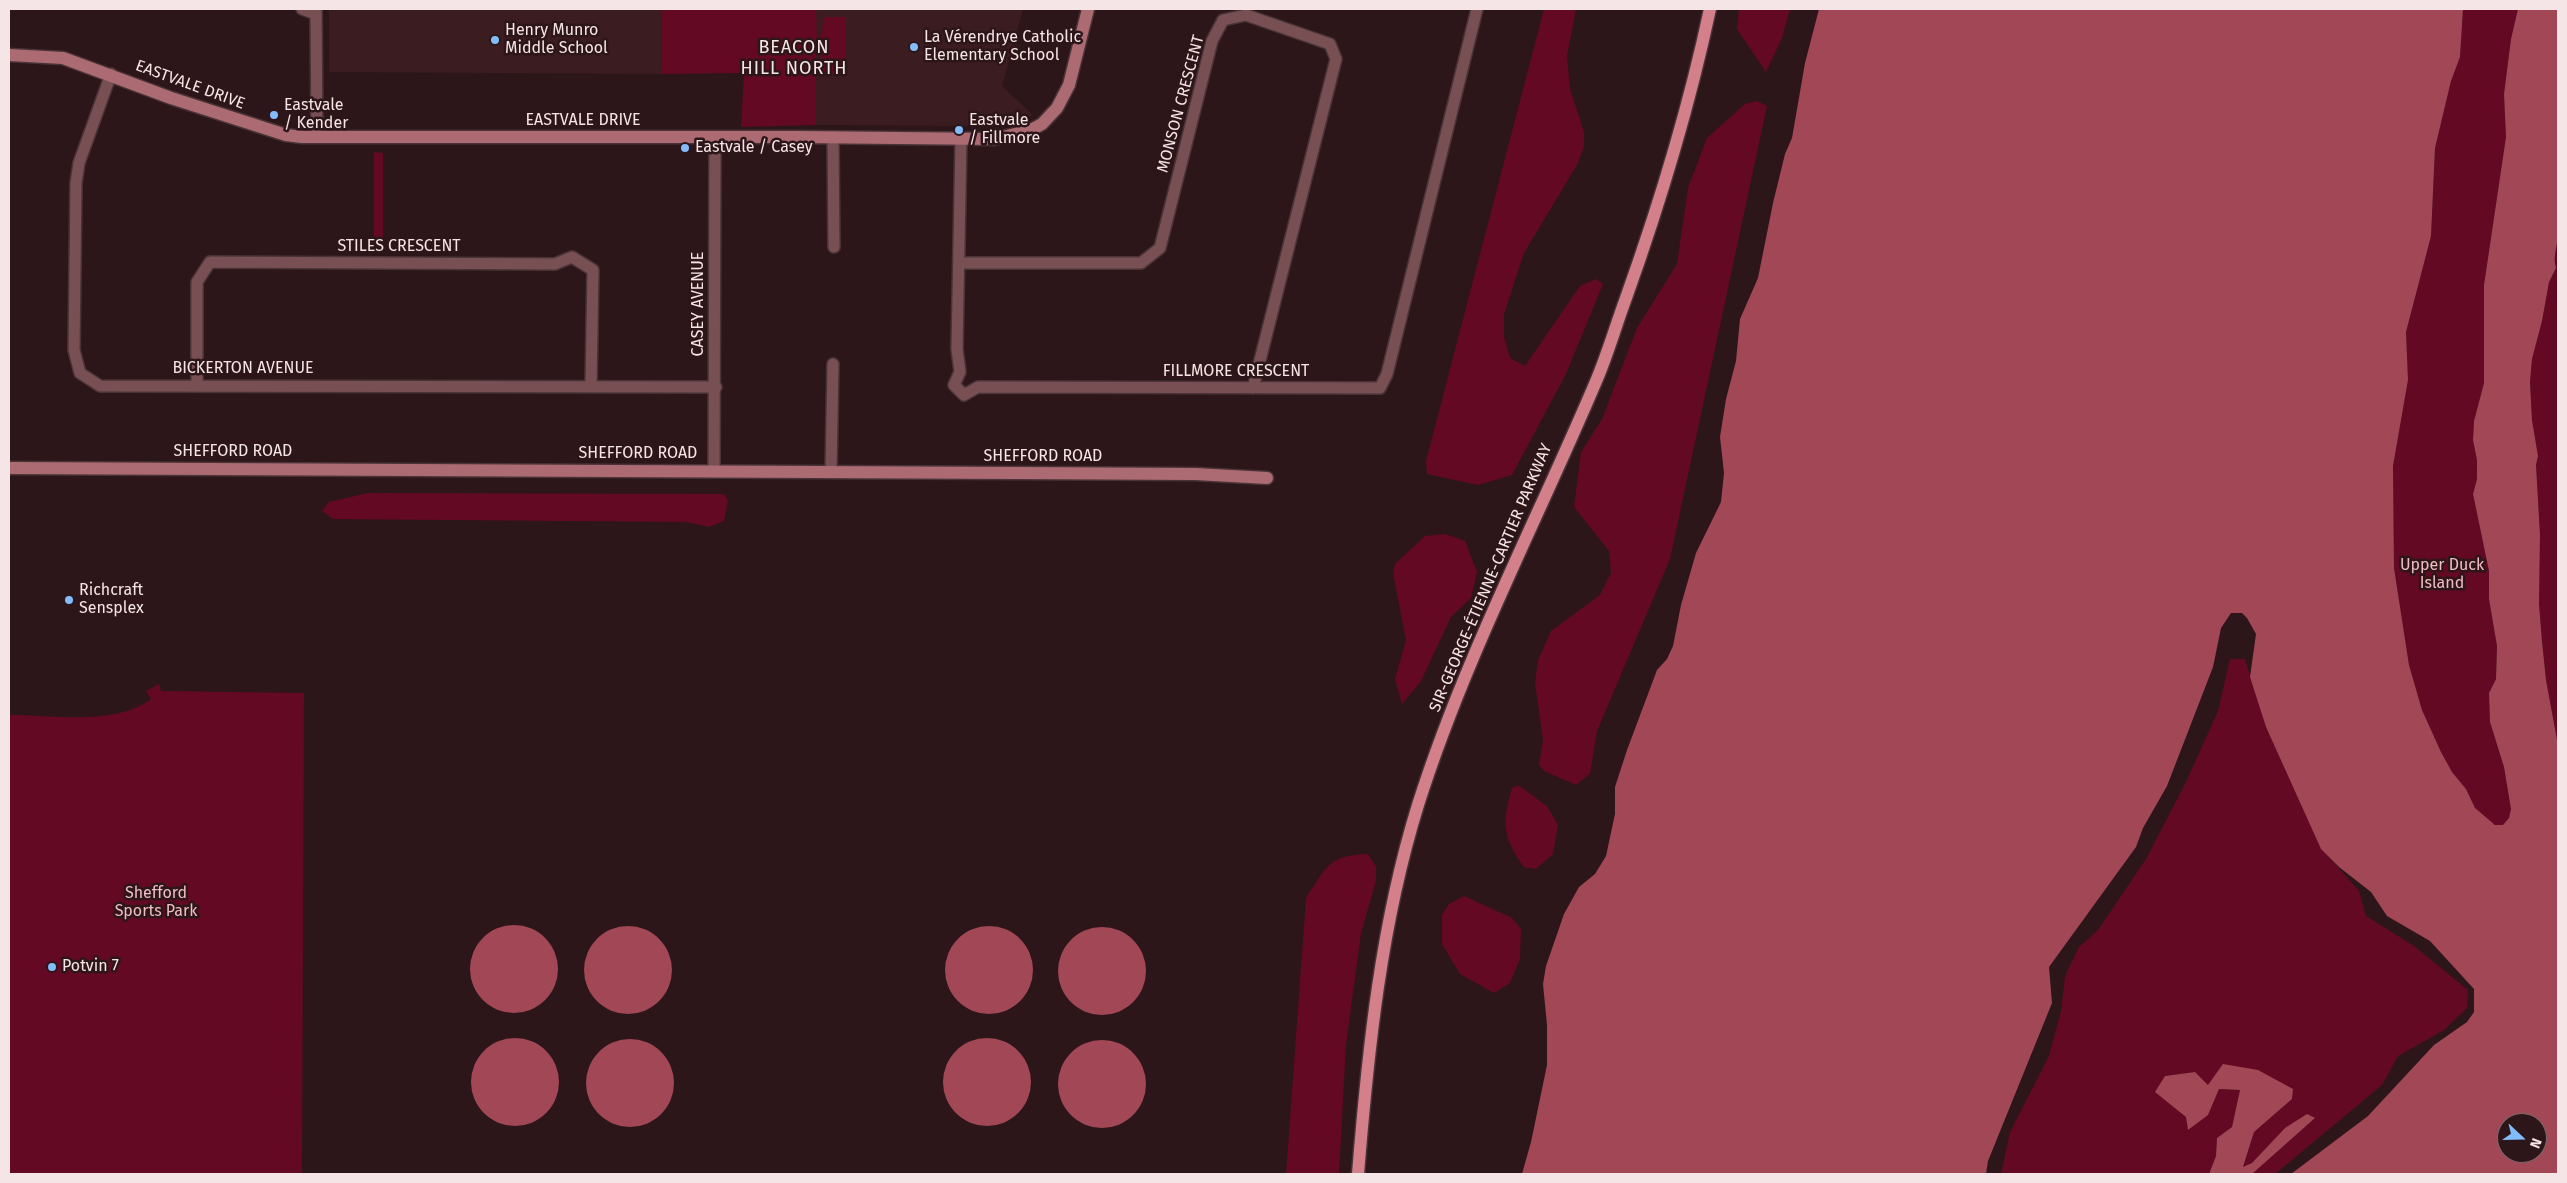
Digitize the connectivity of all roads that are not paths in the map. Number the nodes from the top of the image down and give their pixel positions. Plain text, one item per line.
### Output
1 (302, 9) edge
2 (1088, 9) edge
3 (1477, 9) edge
4 (1710, 9) edge
5 (316, 11) edge
6 (9, 55) edge
7 (111, 74) junction
8 (317, 137) junction
9 (715, 137) junction
10 (833, 137) junction
11 (961, 139) junction
12 (834, 247) dead end
13 (959, 263) junction
14 (832, 364) dead end
15 (197, 385) junction
16 (591, 386) junction
17 (716, 387) junction
18 (1253, 388) junction
19 (9, 468) edge
20 (714, 471) junction
21 (831, 472) junction
22 (1267, 478) dead end
23 (1358, 1174) edge

1 - 5 street
2 - 11 street, EASTVALE DRIVE
3 - 18 street, FILLMORE CRESCENT
4 - 23 main road, SIR-GEORGE-ÉTIENNE-CARTIER PARKWAY
5 - 8 street
6 - 7 street, EASTVALE DRIVE
7 - 8 street, EASTVALE DRIVE
7 - 15 street, BICKERTON AVENUE
8 - 9 street, EASTVALE DRIVE
9 - 10 street, EASTVALE DRIVE
9 - 17 street, CASEY AVENUE
10 - 11 street, EASTVALE DRIVE
10 - 12 street
11 - 13 street, FILLMORE CRESCENT
13 - 18 street, FILLMORE CRESCENT
13 - 18 street, MONSON CRESCENT
14 - 21 street
15 - 16 street, BICKERTON AVENUE
15 - 16 street, STILES CRESCENT
16 - 17 street, BICKERTON AVENUE
17 - 20 street, CASEY AVENUE
19 - 20 street, SHEFFORD ROAD
20 - 21 street, SHEFFORD ROAD
21 - 22 street, SHEFFORD ROAD

